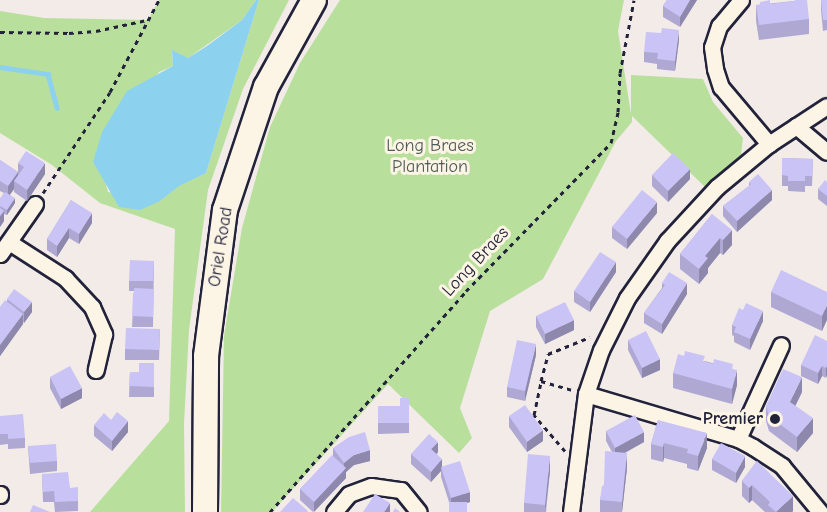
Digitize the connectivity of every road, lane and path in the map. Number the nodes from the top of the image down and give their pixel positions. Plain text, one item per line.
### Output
1 (159, 0) edge
2 (314, 0) edge
3 (634, 0) edge
4 (741, 0) edge
5 (148, 20) junction
6 (0, 32) edge
7 (827, 106) edge
8 (796, 126) junction
9 (769, 144) junction
10 (827, 152) edge
11 (35, 204) joint
12 (4, 248) edge
13 (612, 329) junction
14 (782, 345) dead end
15 (96, 370) dead end
16 (541, 381) junction
17 (586, 394) junction
18 (738, 439) junction
19 (575, 463) junction
20 (205, 512) edge
21 (270, 512) edge
22 (334, 512) edge
23 (419, 512) edge
24 (571, 512) edge
25 (820, 512) edge

1 - 5 path
2 - 20 main road, Oriel Road
3 - 21 path, Long Braes
4 - 9 street
5 - 6 path
5 - 11 path
7 - 8 street
8 - 9 street
8 - 10 street
9 - 13 street
11 - 12 street
12 - 15 street
13 - 16 path
13 - 17 street
14 - 18 street
16 - 17 path
16 - 19 path
17 - 18 street
17 - 19 street
18 - 25 street
19 - 24 street
22 - 23 street

